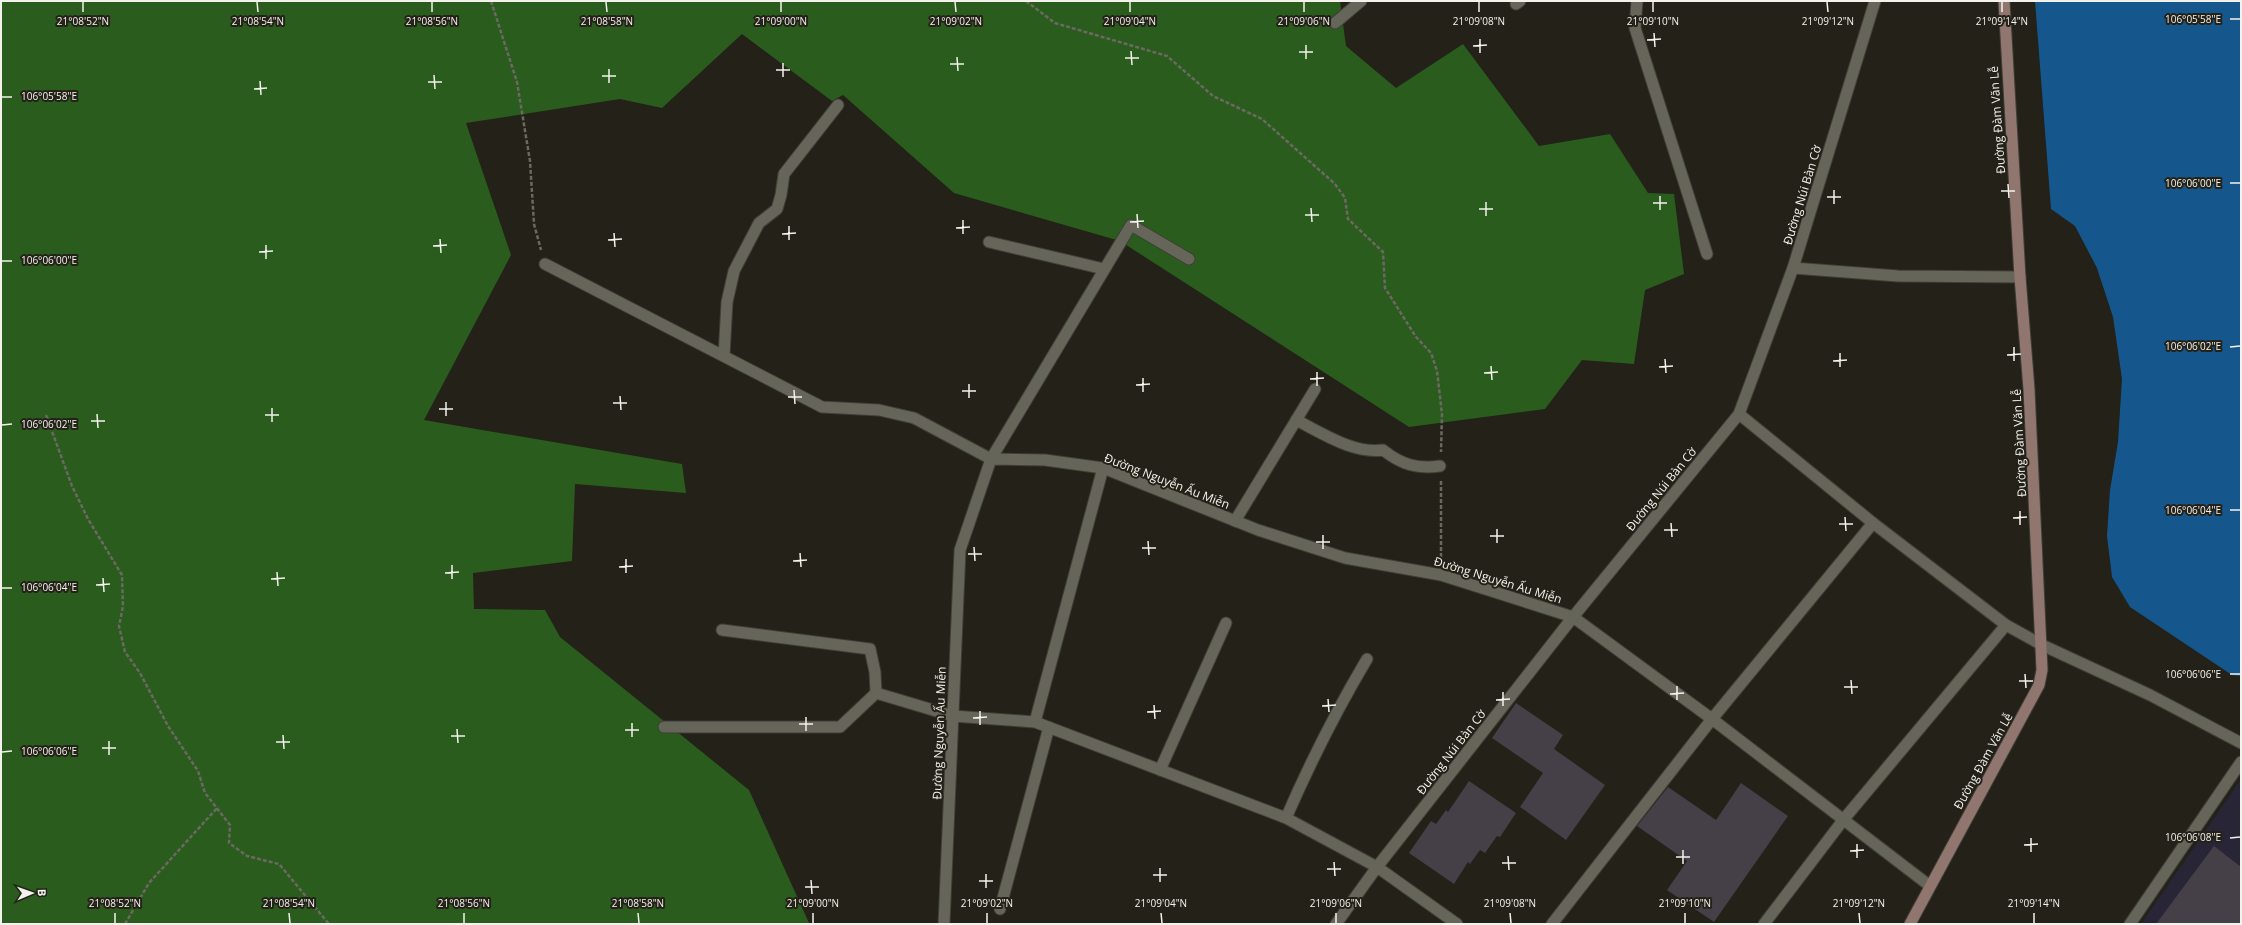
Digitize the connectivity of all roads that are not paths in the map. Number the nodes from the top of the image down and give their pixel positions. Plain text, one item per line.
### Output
1 (1361, 1) edge
2 (1637, 1) edge
3 (1875, 1) edge
4 (2004, 1) edge
5 (1335, 23) dead end
6 (838, 105) dead end
7 (990, 242) dead end
8 (1707, 254) dead end
9 (1189, 259) dead end
10 (545, 264) road end
11 (1793, 268) junction
12 (1104, 269) junction
13 (2020, 277) junction
14 (724, 356) junction
15 (1315, 389) dead end
16 (1739, 414) junction
17 (1296, 420) junction
18 (991, 459) junction
19 (1440, 466) road end
20 (1103, 468) junction
21 (1235, 521) junction
22 (1873, 522) junction
23 (1573, 617) junction
24 (1226, 624) dead end
25 (2006, 625) junction
26 (722, 630) dead end
27 (2042, 645) junction
28 (1367, 659) dead end
29 (876, 693) junction
30 (953, 716) junction
31 (1712, 719) junction
32 (1035, 722) junction
33 (664, 727) dead end
34 (1049, 727) junction
35 (2241, 743) edge
36 (2241, 762) edge
37 (1160, 770) junction
38 (1286, 818) junction
39 (1844, 819) junction
40 (1377, 867) junction
41 (1930, 886) junction
42 (1000, 909) dead end
43 (944, 924) edge
44 (1336, 924) edge
45 (1458, 924) edge
46 (1552, 924) edge
47 (1764, 924) edge
48 (1910, 924) edge
49 (2130, 924) edge

1 - 5 street
2 - 8 street
3 - 11 street, Đường Núi Bàn Cờ
4 - 13 main road, Đường Đàm Văn Lễ
6 - 14 street
7 - 12 street
9 - 12 street
10 - 14 street
11 - 13 street
11 - 16 street, Đường Núi Bàn Cờ
12 - 18 street
13 - 27 main road, Đường Đàm Văn Lễ
14 - 18 street
15 - 17 street
16 - 22 street
16 - 23 street, Đường Núi Bàn Cờ
17 - 19 street
17 - 21 street
18 - 20 street, Đường Nguyễn Ấu Miễn
18 - 30 street, Đường Nguyễn Ấu Miễn
20 - 21 street, Đường Nguyễn Ấu Miễn
20 - 32 street
21 - 23 street, Đường Nguyễn Ấu Miễn
22 - 25 street
22 - 31 street
23 - 31 street, Đường Nguyễn Ấu Miễn
23 - 40 street, Đường Núi Bàn Cờ
24 - 37 street
25 - 27 street
25 - 39 street
26 - 29 street
27 - 35 street
27 - 41 main road, Đường Đàm Văn Lễ
28 - 38 street
29 - 30 street
29 - 33 street
30 - 32 street
30 - 43 street, Đường Nguyễn Ấu Miễn
31 - 39 street, Đường Nguyễn Ấu Miễn
31 - 46 street
32 - 34 street
34 - 37 street
34 - 42 street
36 - 49 street
37 - 38 street
38 - 40 street
39 - 41 street, Đường Nguyễn Ấu Miễn
39 - 47 street
40 - 44 street, Đường Núi Bàn Cờ
40 - 45 street
41 - 48 main road, Đường Đàm Văn Lễ

